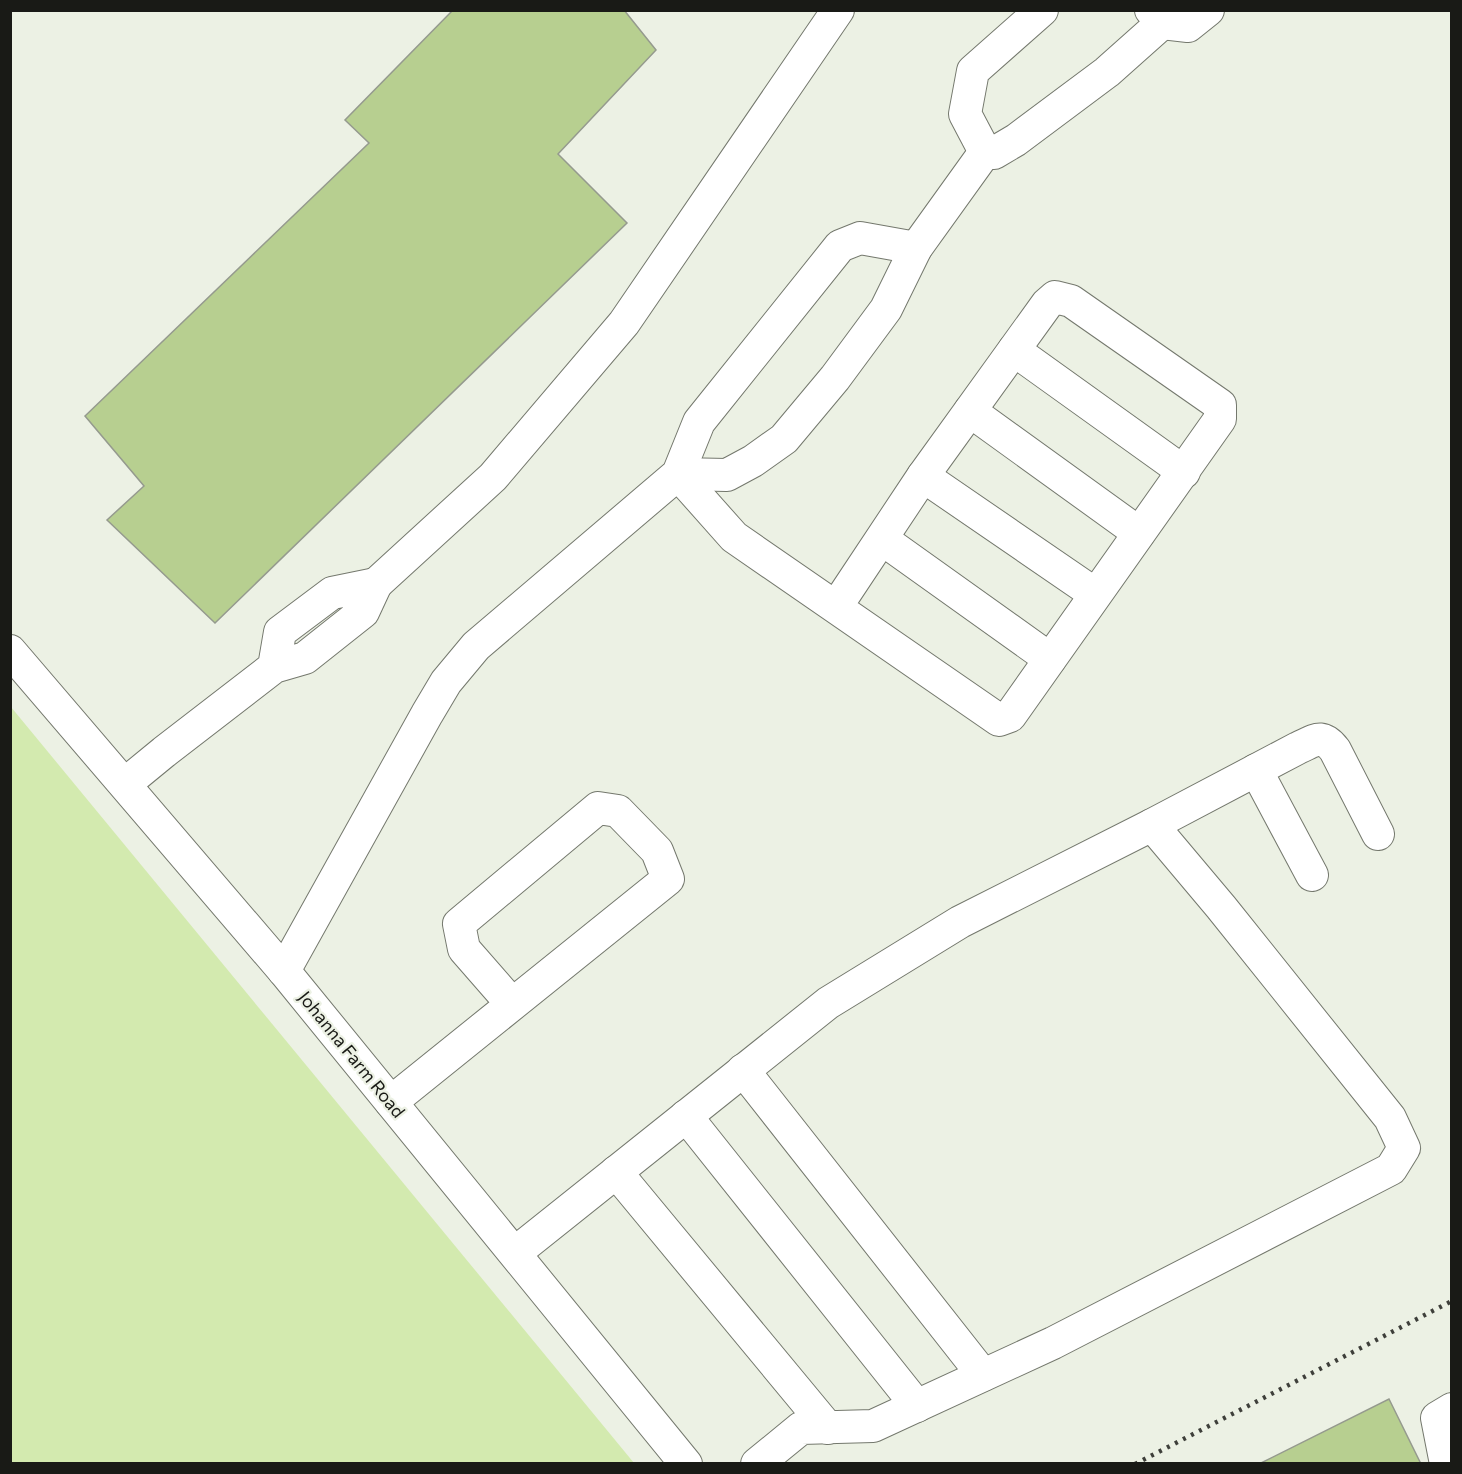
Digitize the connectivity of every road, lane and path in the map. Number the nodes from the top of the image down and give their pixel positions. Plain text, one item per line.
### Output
1 (838, 10) edge
2 (1042, 10) edge
3 (1208, 10) edge
4 (1157, 17) edge
5 (985, 152) junction
6 (916, 248) junction
7 (1014, 350) junction
8 (970, 411) junction
9 (1184, 472) junction
10 (678, 474) junction
11 (923, 476) junction
12 (1139, 533) junction
13 (882, 539) junction
14 (1095, 594) junction
15 (836, 607) junction
16 (10, 651) edge
17 (1050, 659) junction
18 (1256, 771) junction
19 (125, 784) junction
20 (1152, 825) junction
21 (1378, 834) dead end
22 (1312, 875) dead end
23 (284, 970) junction
24 (512, 1004) junction
25 (743, 1070) junction
26 (391, 1102) junction
27 (686, 1116) junction
28 (616, 1172) junction
29 (515, 1253) junction
30 (983, 1375) junction
31 (917, 1406) junction
32 (1452, 1409) edge
33 (828, 1428) junction
34 (686, 1464) edge
35 (757, 1464) edge
36 (1446, 1464) edge

1 - 19 street
2 - 5 street
3 - 4 street
4 - 5 street
5 - 6 street
6 - 10 street
6 - 10 street
7 - 8 street
7 - 9 street
7 - 9 street
8 - 11 street
8 - 12 street
9 - 12 street
10 - 15 street
10 - 23 street
11 - 13 street
11 - 14 street
12 - 14 street
13 - 15 street
13 - 17 street
14 - 17 street
15 - 17 street
16 - 19 street, Johanna Farm Road
18 - 20 street
18 - 21 street
18 - 22 street
19 - 23 street, Johanna Farm Road
20 - 25 street
20 - 30 street
23 - 26 street, Johanna Farm Road
24 - 24 street
24 - 26 street
25 - 27 street
25 - 30 street
26 - 29 street, Johanna Farm Road
27 - 28 street
27 - 31 street
28 - 29 street
28 - 33 street
29 - 34 street, Johanna Farm Road
30 - 31 street
31 - 33 street
32 - 36 street
33 - 35 street

